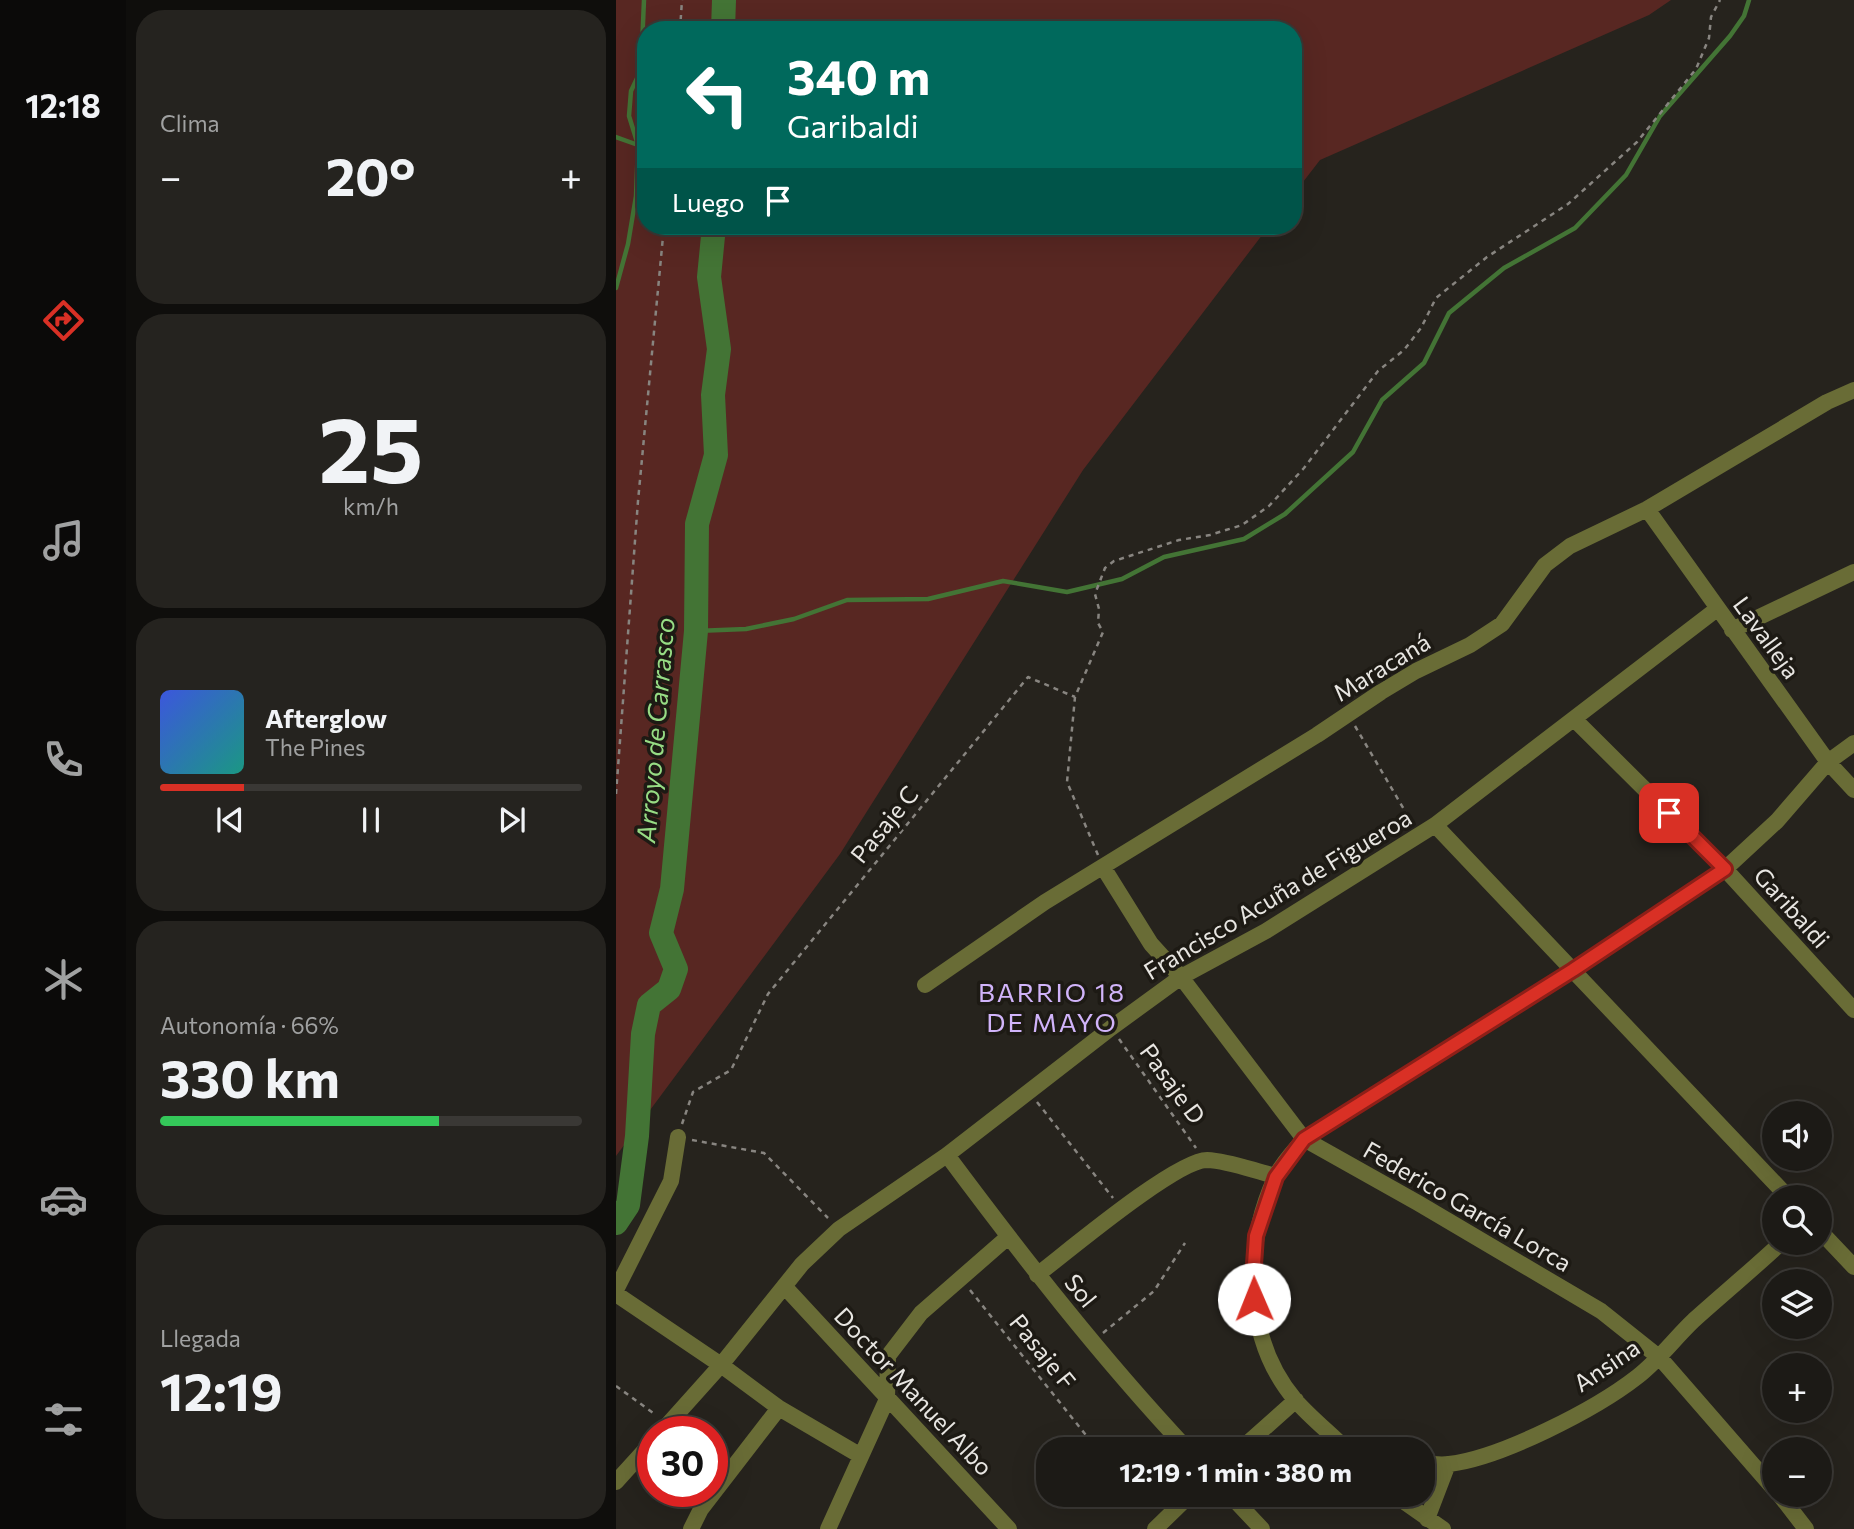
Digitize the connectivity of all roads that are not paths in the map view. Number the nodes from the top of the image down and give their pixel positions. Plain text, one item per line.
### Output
1 (1854, 390) edge
2 (1647, 509) junction
3 (1854, 572) edge
4 (1717, 609) junction
5 (1732, 630) junction
6 (1574, 719) junction
7 (1854, 743) edge
8 (1828, 762) junction
9 (1854, 790) edge
10 (1435, 825) junction
11 (1103, 867) junction
12 (1725, 869) junction
13 (1573, 970) junction
14 (1181, 977) junction
15 (925, 985) dead end
16 (1854, 1010) edge
17 (678, 1137) road end
18 (1304, 1139) junction
19 (947, 1155) junction
20 (1276, 1177) junction
21 (1777, 1185) edge
22 (1008, 1237) junction
23 (1832, 1244) edge
24 (1767, 1255) edge
25 (1854, 1267) edge
26 (1037, 1275) junction
27 (784, 1286) junction
28 (616, 1292) edge
29 (1660, 1358) junction
30 (721, 1365) junction
31 (887, 1399) junction
32 (1296, 1401) junction
33 (779, 1408) junction
34 (676, 1416) edge
35 (1175, 1437) edge
36 (1255, 1437) edge
37 (1334, 1437) edge
38 (861, 1456) junction
39 (637, 1459) edge
40 (1435, 1463) edge
41 (1448, 1464) junction
42 (1762, 1475) edge
43 (616, 1482) edge
44 (1178, 1507) edge
45 (1241, 1507) edge
46 (1410, 1507) edge
47 (1789, 1507) edge
48 (1427, 1520) junction
49 (691, 1529) edge
50 (828, 1529) edge
51 (1009, 1529) edge
52 (1155, 1529) edge
53 (1262, 1529) edge
54 (1443, 1529) edge
55 (1805, 1529) edge

1 - 2 street, Maracaná
2 - 4 street, Lavalleja
2 - 11 street, Maracaná
3 - 5 street
4 - 5 street, Lavalleja
4 - 6 street, Francisco Acuña de Figueroa
5 - 8 street, Lavalleja
6 - 10 street, Francisco Acuña de Figueroa
6 - 12 street, Garibaldi
7 - 8 street
8 - 9 street, Lavalleja
8 - 12 street
10 - 13 street
10 - 14 street, Francisco Acuña de Figueroa
11 - 14 street, Federico García Lorca
11 - 15 street, Maracaná
12 - 13 street
12 - 16 street, Garibaldi
13 - 18 street
13 - 21 street
14 - 18 street, Federico García Lorca
14 - 19 street, Francisco Acuña de Figueroa
17 - 28 street
18 - 20 street
18 - 29 street, Federico García Lorca
19 - 22 street, Sol
19 - 27 street, Francisco Acuña de Figueroa
20 - 26 street
20 - 32 street
22 - 26 street, Sol
22 - 31 street
23 - 25 street
24 - 29 street, Ansina
26 - 35 street, Sol
27 - 30 street, Francisco Acuña de Figueroa
27 - 31 street, Doctor Manuel Albo
28 - 30 street
29 - 41 street, Ansina
29 - 42 street, Federico García Lorca
30 - 33 street
30 - 34 street, Francisco Acuña de Figueroa
31 - 38 street
31 - 51 street, Doctor Manuel Albo
32 - 36 street
32 - 37 street
33 - 38 street
33 - 49 street
38 - 50 street
39 - 43 street
40 - 41 street, Ansina
41 - 48 street
44 - 52 street
45 - 53 street
46 - 48 street
47 - 55 street
48 - 54 street

